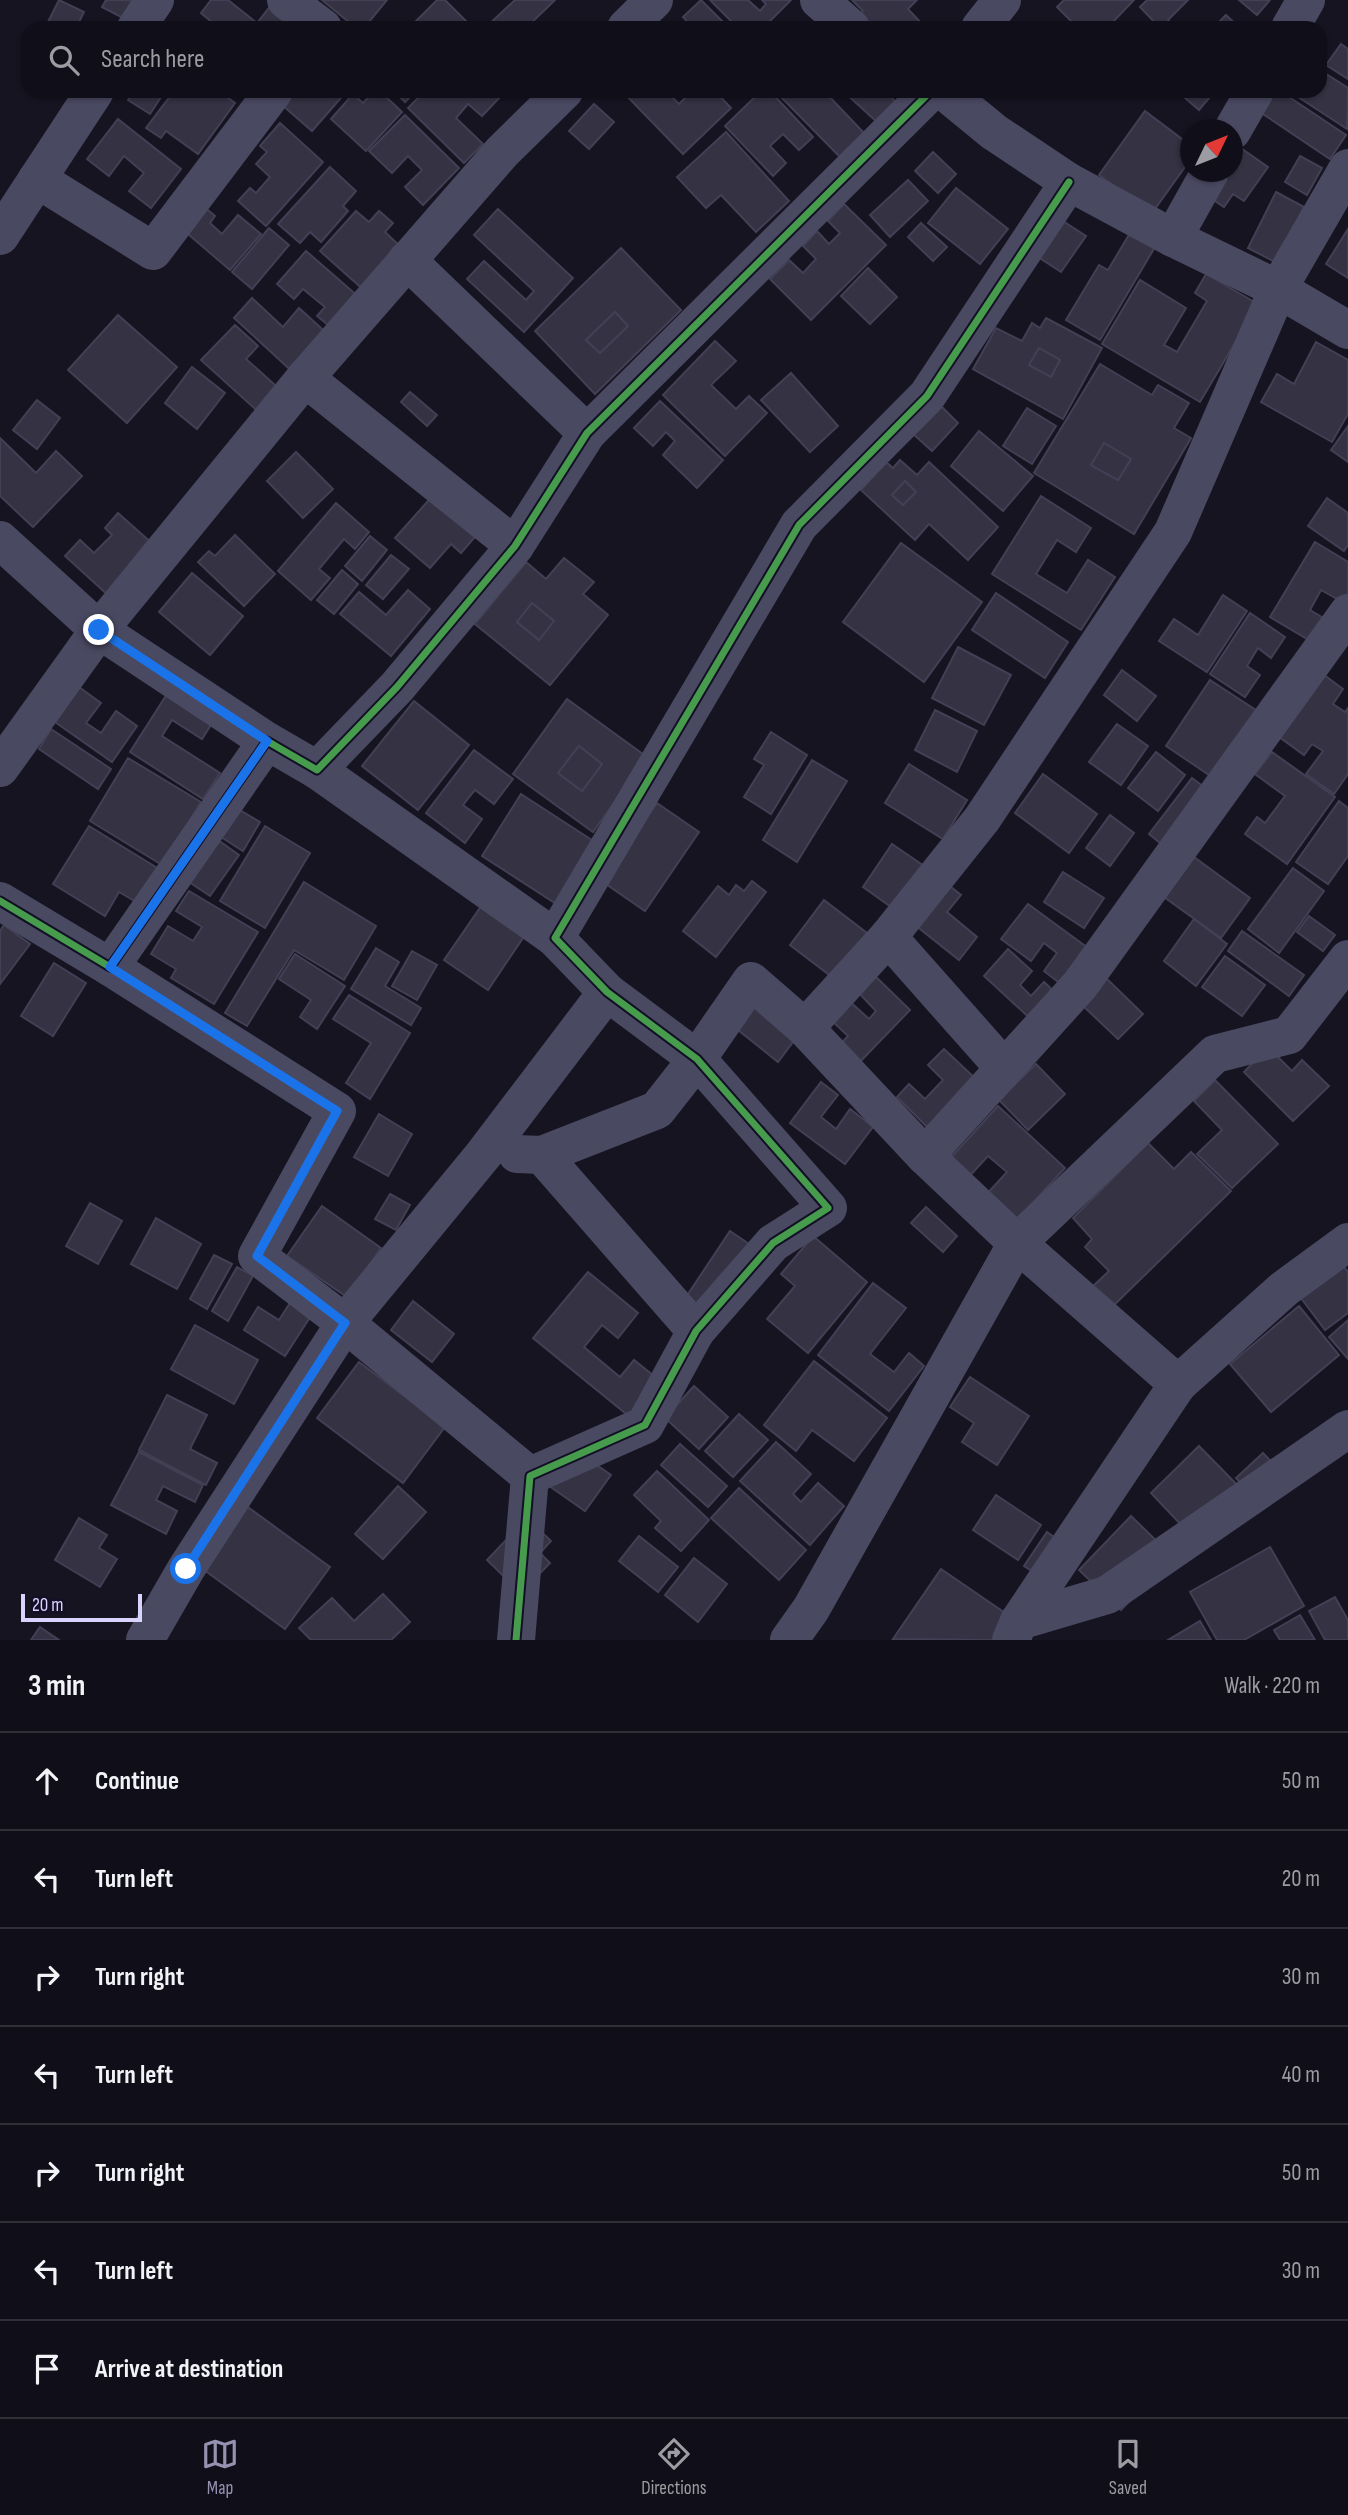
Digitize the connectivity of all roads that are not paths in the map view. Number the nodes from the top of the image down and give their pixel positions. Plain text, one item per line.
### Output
1 (155, 0) edge
2 (286, 0) edge
3 (654, 0) edge
4 (819, 0) edge
5 (1002, 0) edge
6 (1306, 0) edge
7 (141, 21) edge
8 (313, 21) edge
9 (633, 21) edge
10 (842, 21) edge
11 (986, 21) edge
12 (1294, 21) edge
13 (90, 98) edge
14 (269, 98) edge
15 (557, 98) edge
16 (923, 98) edge
17 (953, 98) edge
18 (1251, 98) edge
19 (1240, 119) edge
20 (1348, 168) edge
21 (1069, 182) junction
22 (1204, 182) edge
23 (20, 188) edge
24 (0, 236) edge
25 (1172, 237) junction
26 (407, 260) junction
27 (1279, 289) junction
28 (1348, 330) edge
29 (305, 378) junction
30 (587, 433) junction
31 (0, 540) edge
32 (516, 546) junction
33 (1348, 613) edge
34 (99, 630) junction
35 (267, 741) junction
36 (0, 768) edge
37 (317, 770) junction
38 (0, 901) edge
39 (888, 937) junction
40 (555, 938) junction
41 (1348, 959) edge
42 (110, 967) junction
43 (607, 992) junction
44 (805, 1028) junction
45 (697, 1059) junction
46 (1004, 1068) junction
47 (484, 1154) junction
48 (542, 1155) junction
49 (925, 1156) junction
50 (1348, 1242) edge
51 (1017, 1243) junction
52 (345, 1323) junction
53 (696, 1331) junction
54 (1178, 1384) junction
55 (1348, 1429) edge
56 (530, 1476) junction
57 (1015, 1630) edge
58 (145, 1640) edge
59 (516, 1640) edge
60 (789, 1640) edge

1 - 7 street
2 - 8 street
3 - 9 street
4 - 10 street
5 - 11 street
6 - 12 street
13 - 23 street
14 - 23 street
15 - 26 street
16 - 30 street
17 - 21 street
18 - 19 street
20 - 27 street
21 - 25 street
21 - 40 street
22 - 25 street
23 - 24 street
25 - 27 street
26 - 29 street
26 - 30 street
27 - 28 street
27 - 39 street
29 - 32 street
29 - 34 street
30 - 32 street
31 - 34 street
32 - 37 street
33 - 46 street
34 - 35 street
34 - 36 street
35 - 37 street
35 - 42 street
37 - 40 street
38 - 42 street
39 - 44 street
39 - 46 street
40 - 43 street
41 - 51 street
42 - 52 street
43 - 45 street
43 - 47 street
44 - 45 street
44 - 49 street
45 - 48 street
45 - 53 street
46 - 49 street
47 - 48 street
47 - 52 street
48 - 53 street
49 - 51 street
50 - 54 street
51 - 54 street
51 - 60 street
52 - 56 street
52 - 58 street
53 - 56 street
54 - 57 street
55 - 57 street
56 - 59 street

